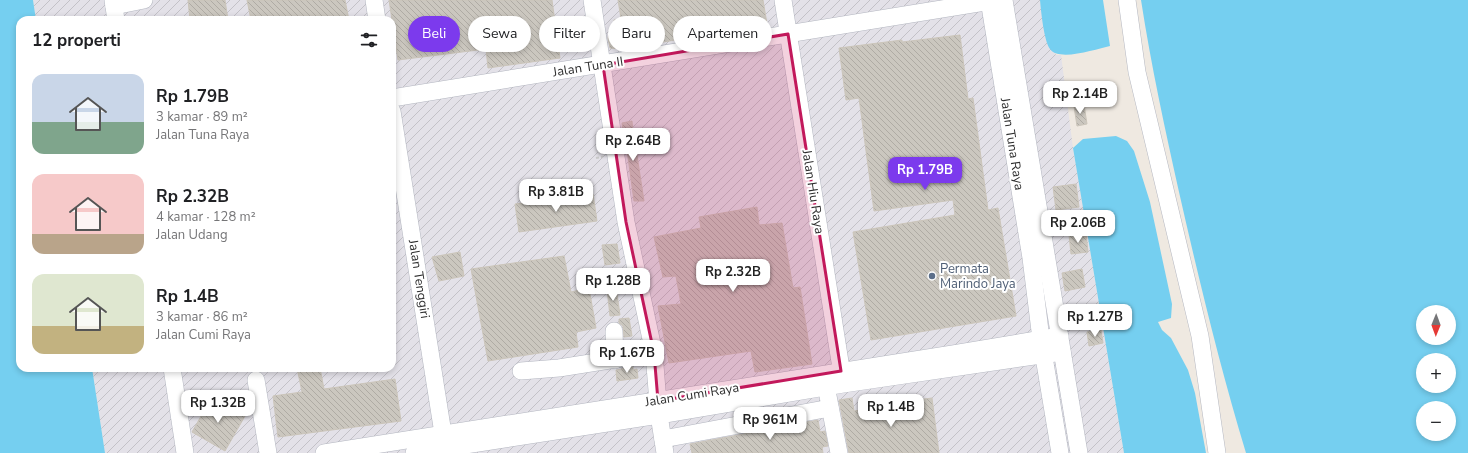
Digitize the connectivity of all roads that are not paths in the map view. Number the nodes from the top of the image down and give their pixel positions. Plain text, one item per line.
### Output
1 (144, 0) edge
2 (374, 0) edge
3 (592, 0) edge
4 (783, 0) edge
5 (995, 0) edge
6 (1127, 0) edge
7 (114, 9) edge
8 (376, 16) edge
9 (788, 34) junction
10 (603, 65) junction
11 (396, 97) edge
12 (396, 136) edge
13 (1039, 256) junction
14 (614, 331) dead end
15 (1061, 344) junction
16 (1043, 347) junction
17 (654, 352) junction
18 (615, 360) junction
19 (521, 371) dead end
20 (173, 372) edge
21 (842, 378) junction
22 (256, 380) dead end
23 (826, 387) junction
24 (768, 390) junction
25 (658, 408) junction
26 (830, 408) junction
27 (444, 442) junction
28 (664, 446) edge
29 (357, 450) edge
30 (185, 453) edge
31 (268, 453) edge
32 (324, 453) edge
33 (414, 453) edge
34 (839, 453) edge
35 (1060, 453) edge
36 (1079, 453) edge
37 (1217, 453) edge

1 - 7 street
2 - 8 street
3 - 10 street
4 - 9 street, Jalan Hiu Raya
5 - 9 street, Jalan Tuna II
5 - 13 street, Jalan Tuna Raya
6 - 37 street
9 - 10 street, Jalan Tuna II
9 - 21 street, Jalan Hiu Raya
10 - 11 street, Jalan Tuna II
10 - 17 street
12 - 27 street, Jalan Tenggiri
13 - 15 street, Jalan Tuna Raya
13 - 16 street, Jalan Tuna Raya
14 - 18 street
15 - 16 street, Jalan Cumi Raya
15 - 36 street, Jalan Tuna Raya
16 - 21 street, Jalan Cumi Raya
16 - 35 street, Jalan Tuna Raya
17 - 18 street
17 - 25 street
18 - 19 street
20 - 30 street
21 - 23 street, Jalan Cumi Raya
21 - 24 street, Jalan Cumi Raya
22 - 31 street
23 - 24 street, Jalan Cumi Raya
23 - 26 street
24 - 25 street, Jalan Cumi Raya
25 - 27 street, Jalan Cumi Raya
25 - 28 street
26 - 28 street
26 - 34 street
27 - 29 street, Jalan Cumi Raya
27 - 33 street, Jalan Cumi Raya
29 - 32 street, Jalan Cumi Raya

